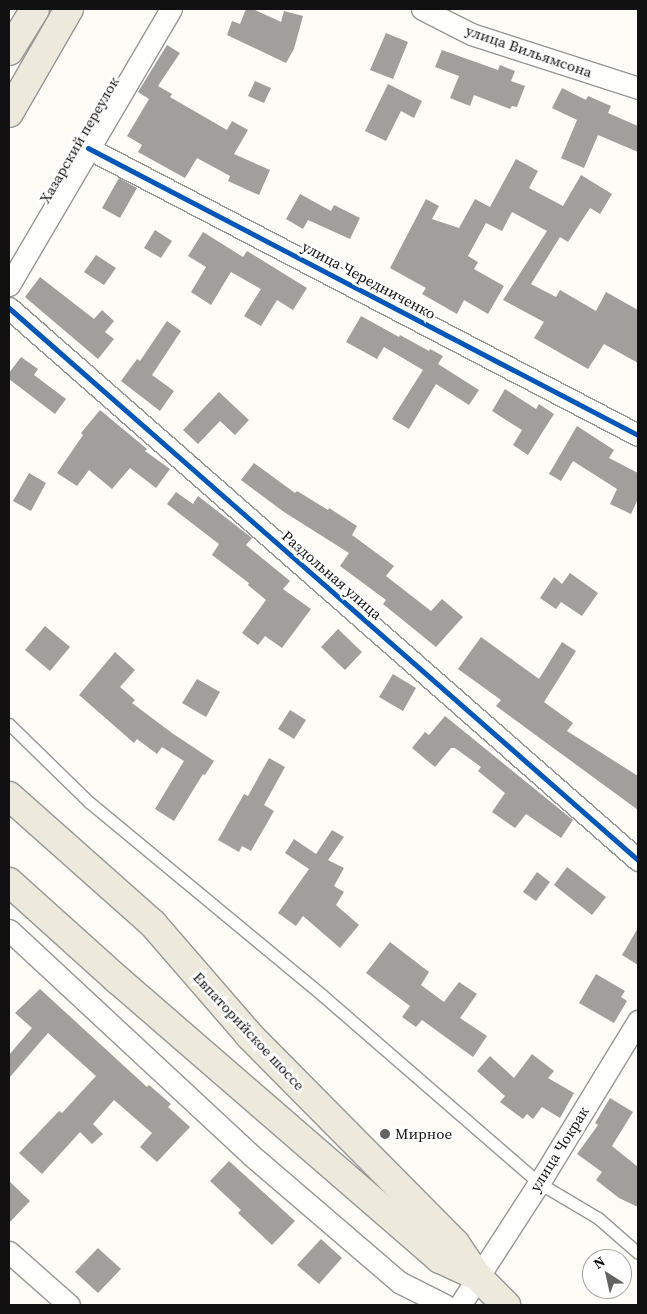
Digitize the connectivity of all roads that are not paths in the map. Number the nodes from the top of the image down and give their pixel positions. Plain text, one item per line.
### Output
1 (28, 9) edge
2 (35, 9) edge
3 (68, 9) edge
4 (171, 9) edge
5 (422, 9) edge
6 (9, 34) edge
7 (9, 52) edge
8 (638, 88) edge
9 (9, 104) edge
10 (9, 113) edge
11 (88, 148) junction
12 (9, 285) edge
13 (9, 308) edge
14 (638, 434) edge
15 (9, 724) edge
16 (9, 781) edge
17 (9, 796) edge
18 (638, 860) edge
19 (9, 882) edge
20 (153, 924) junction
21 (9, 930) edge
22 (638, 1021) edge
23 (539, 1183) junction
24 (9, 1252) edge
25 (638, 1253) edge
26 (478, 1277) junction
27 (69, 1305) edge
28 (445, 1305) edge
29 (460, 1305) edge
30 (506, 1305) edge

1 - 6 main road
2 - 7 main road
3 - 9 main road
3 - 10 main road
4 - 11 street, Хазарский переулок
5 - 8 street, улица Вильямсона
11 - 12 street, Хазарский переулок
11 - 14 street, улица Чередниченко
13 - 18 street, Раздольная улица
15 - 23 lane
16 - 20 main road
17 - 20 main road, Евпаторийское шоссе
19 - 26 main road, Евпаторийское шоссе
20 - 26 main road, Евпаторийское шоссе
21 - 28 street
22 - 23 street, улица Чокрак
23 - 25 lane
23 - 26 street, улица Чокрак
24 - 27 street
26 - 29 street, улица Чокрак
26 - 30 main road, Евпаторийское шоссе

